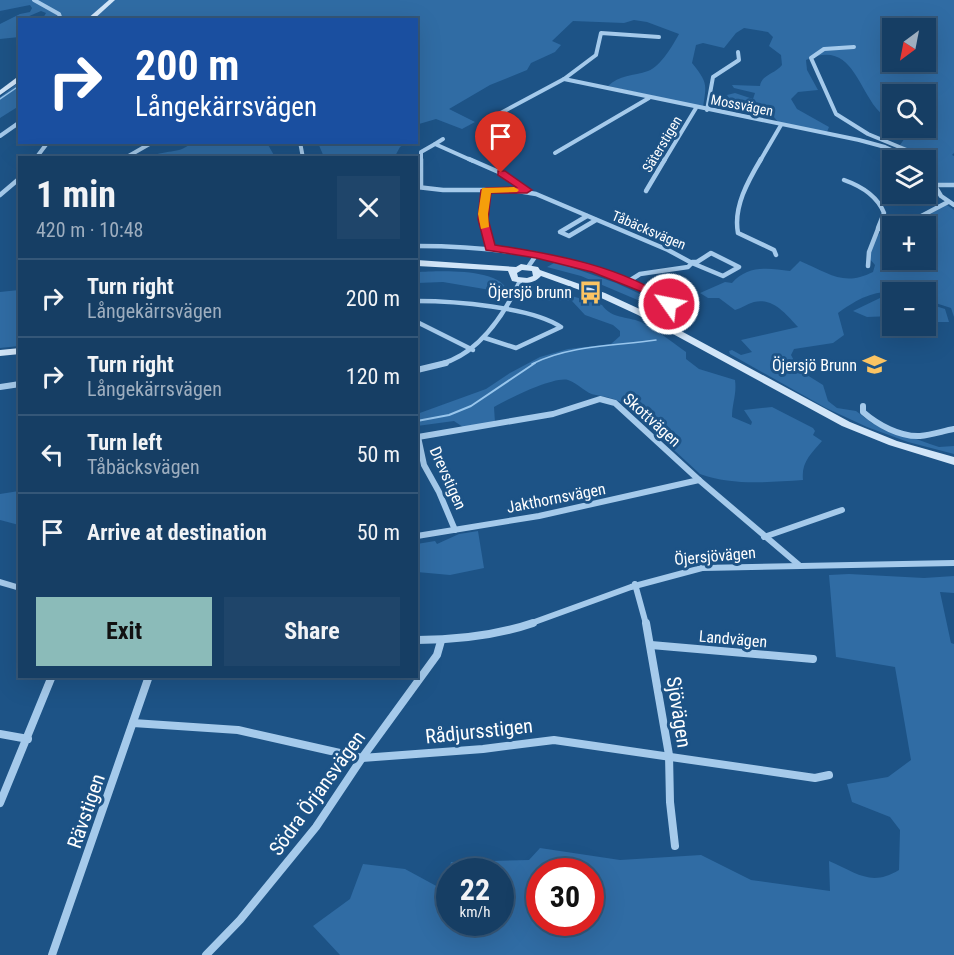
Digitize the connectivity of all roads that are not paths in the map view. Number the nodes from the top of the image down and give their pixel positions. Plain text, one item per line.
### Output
1 (34, 0) edge
2 (112, 0) edge
3 (60, 18) edge
4 (90, 18) edge
5 (659, 37) dead end
6 (854, 47) dead end
7 (738, 52) dead end
8 (18, 79) edge
9 (564, 79) junction
10 (0, 93) edge
11 (650, 97) junction
12 (696, 108) junction
13 (707, 110) junction
14 (18, 123) edge
15 (482, 123) dead end
16 (780, 125) junction
17 (0, 136) edge
18 (443, 139) dead end
19 (150, 144) edge
20 (435, 144) junction
21 (888, 150) edge
22 (907, 150) edge
23 (555, 153) dead end
24 (128, 156) edge
25 (18, 180) edge
26 (844, 180) dead end
27 (936, 185) edge
28 (954, 185) edge
29 (419, 186) edge
30 (936, 187) edge
31 (486, 190) junction
32 (646, 191) dead end
33 (526, 192) junction
34 (0, 195) edge
35 (948, 202) junction
36 (954, 205) edge
37 (587, 216) junction
38 (596, 220) junction
39 (878, 229) junction
40 (418, 246) edge
41 (490, 248) junction
42 (537, 255) junction
43 (776, 255) dead end
44 (418, 263) edge
45 (692, 263) junction
46 (868, 266) dead end
47 (418, 267) edge
48 (533, 273) junction
49 (516, 276) junction
50 (629, 281) junction
51 (659, 296) dead end
52 (418, 301) edge
53 (504, 308) junction
54 (418, 322) edge
55 (485, 338) junction
56 (473, 350) junction
57 (18, 351) edge
58 (0, 353) edge
59 (18, 357) edge
60 (0, 360) edge
61 (418, 370) edge
62 (18, 384) edge
63 (0, 387) edge
64 (863, 406) dead end
65 (954, 429) edge
66 (418, 437) edge
67 (954, 461) edge
68 (699, 480) junction
69 (842, 510) dead end
70 (455, 530) junction
71 (418, 536) edge
72 (764, 537) junction
73 (954, 563) edge
74 (799, 565) junction
75 (0, 582) edge
76 (635, 584) junction
77 (18, 587) edge
78 (418, 640) edge
79 (441, 641) junction
80 (651, 645) junction
81 (813, 659) dead end
82 (51, 678) edge
83 (147, 678) edge
84 (133, 723) junction
85 (0, 734) edge
86 (28, 739) junction
87 (669, 755) junction
88 (362, 758) junction
89 (829, 775) dead end
90 (0, 803) edge
91 (675, 846) dead end
92 (52, 955) edge
93 (206, 955) edge

1 - 3 street
2 - 4 street
5 - 9 street
6 - 22 street
7 - 13 street
8 - 10 street
9 - 11 street, Mossvägen
9 - 15 street
11 - 12 street, Mossvägen
11 - 23 street
12 - 13 street, Mossvägen
12 - 32 street, Säterstigen
13 - 16 street, Mossvägen
14 - 17 street
16 - 21 street, Mossvägen
16 - 43 street
18 - 20 street
19 - 24 street
20 - 29 street
20 - 33 street, Tåbäcksvägen
25 - 34 street
26 - 39 street
27 - 28 street
29 - 31 street
30 - 35 street
31 - 33 street
31 - 41 street
33 - 37 street, Tåbäcksvägen
35 - 36 street
35 - 39 street
37 - 38 street, Tåbäcksvägen
37 - 38 street, Tåbäcksvägen
38 - 45 street, Tåbäcksvägen
39 - 46 street
40 - 41 street
41 - 42 street
42 - 48 street
42 - 50 street
44 - 49 street
45 - 45 street, Tåbäcksvägen
45 - 50 street, Tåbäcksvägen
47 - 49 street
48 - 49 street
48 - 49 street
48 - 67 street
49 - 53 street
50 - 51 street
52 - 53 street
53 - 55 street
53 - 55 street
54 - 56 street
55 - 56 street
56 - 61 street
57 - 58 street
59 - 60 street
62 - 63 street
64 - 65 street
66 - 68 street, Skottvägen
66 - 70 street, Drevstigen
68 - 70 street, Jakthornsvägen
68 - 72 street, Skottvägen
69 - 72 street
70 - 71 street, Jakthornsvägen
72 - 74 street, Skottvägen
73 - 74 street, Öjersjövägen
74 - 76 street, Öjersjövägen
75 - 77 street
76 - 79 street, Öjersjövägen
76 - 80 street, Sjövägen
78 - 79 street, Öjersjövägen
79 - 88 street, Södra Örjansvägen
80 - 81 street, Landvägen
80 - 87 street, Sjövägen
82 - 86 street
83 - 84 street, Rävstigen
84 - 88 street, Rådjursstigen
84 - 92 street, Rävstigen
85 - 86 street
86 - 90 street
87 - 88 street, Rådjursstigen
87 - 89 street, Rådjursstigen
87 - 91 street, Sjövägen
88 - 93 street, Södra Örjansvägen

